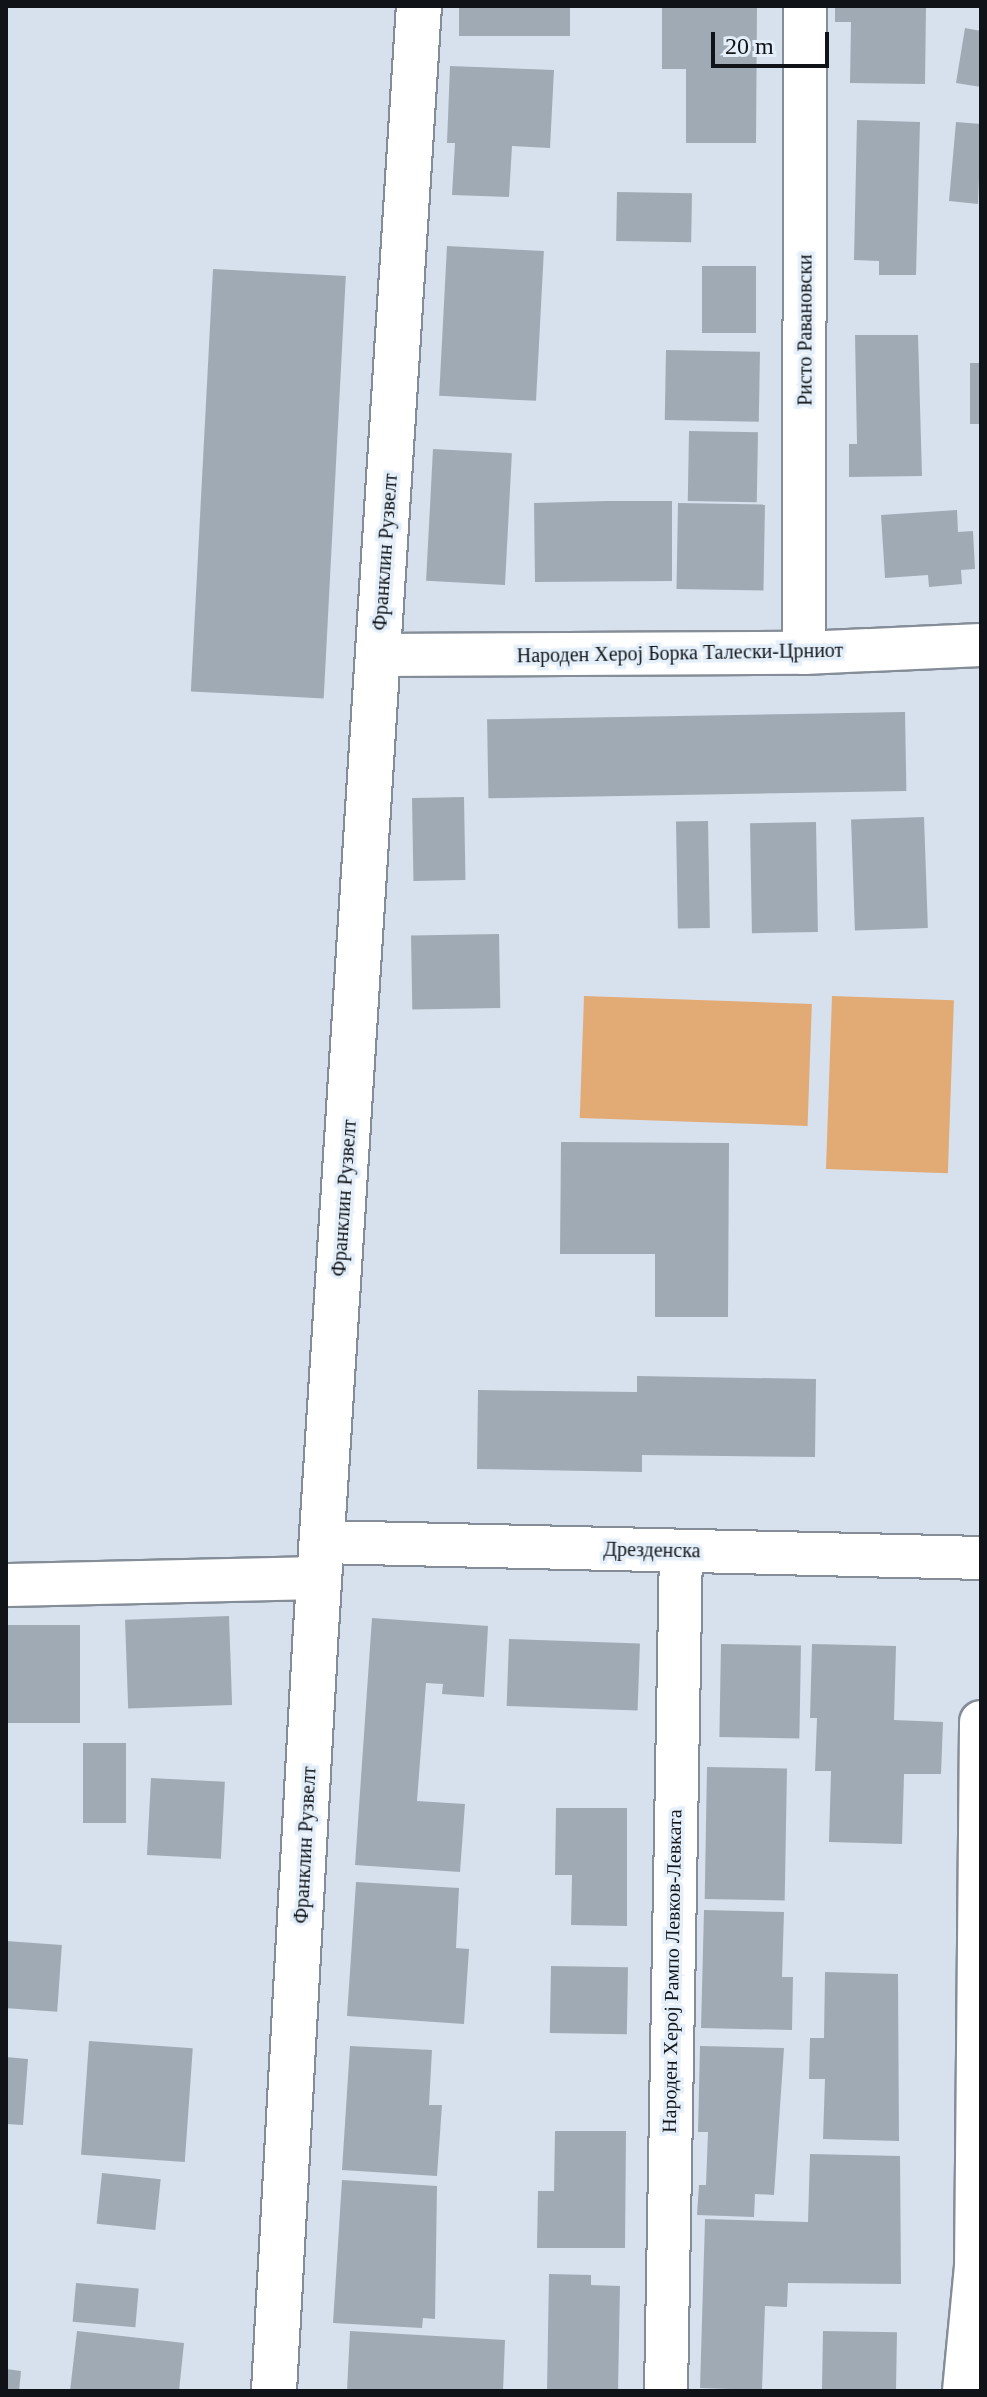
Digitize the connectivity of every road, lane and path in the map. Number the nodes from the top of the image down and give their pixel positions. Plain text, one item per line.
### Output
1 (419, 6) edge
2 (805, 6) edge
3 (981, 645) edge
4 (804, 653) junction
5 (378, 655) junction
6 (681, 1551) junction
7 (981, 1558) edge
8 (321, 1560) junction
9 (6, 1585) edge
10 (981, 1722) edge
11 (979, 2267) edge
12 (274, 2391) edge
13 (666, 2391) edge
14 (964, 2391) edge

1 - 5 street, Франклин Рузвелт
2 - 4 street, Ристо Равановски
3 - 4 street, Народен Херој Борка Талески-Црниот
4 - 5 street, Народен Херој Борка Талески-Црниот
5 - 8 street, Франклин Рузвелт
6 - 7 street, Дрезденска
6 - 8 street, Дрезденска
6 - 13 street, Народен Херој Рампо Левков-Левката
8 - 9 street, Дрезденска
8 - 12 street, Франклин Рузвелт
10 - 11 street
11 - 14 street

